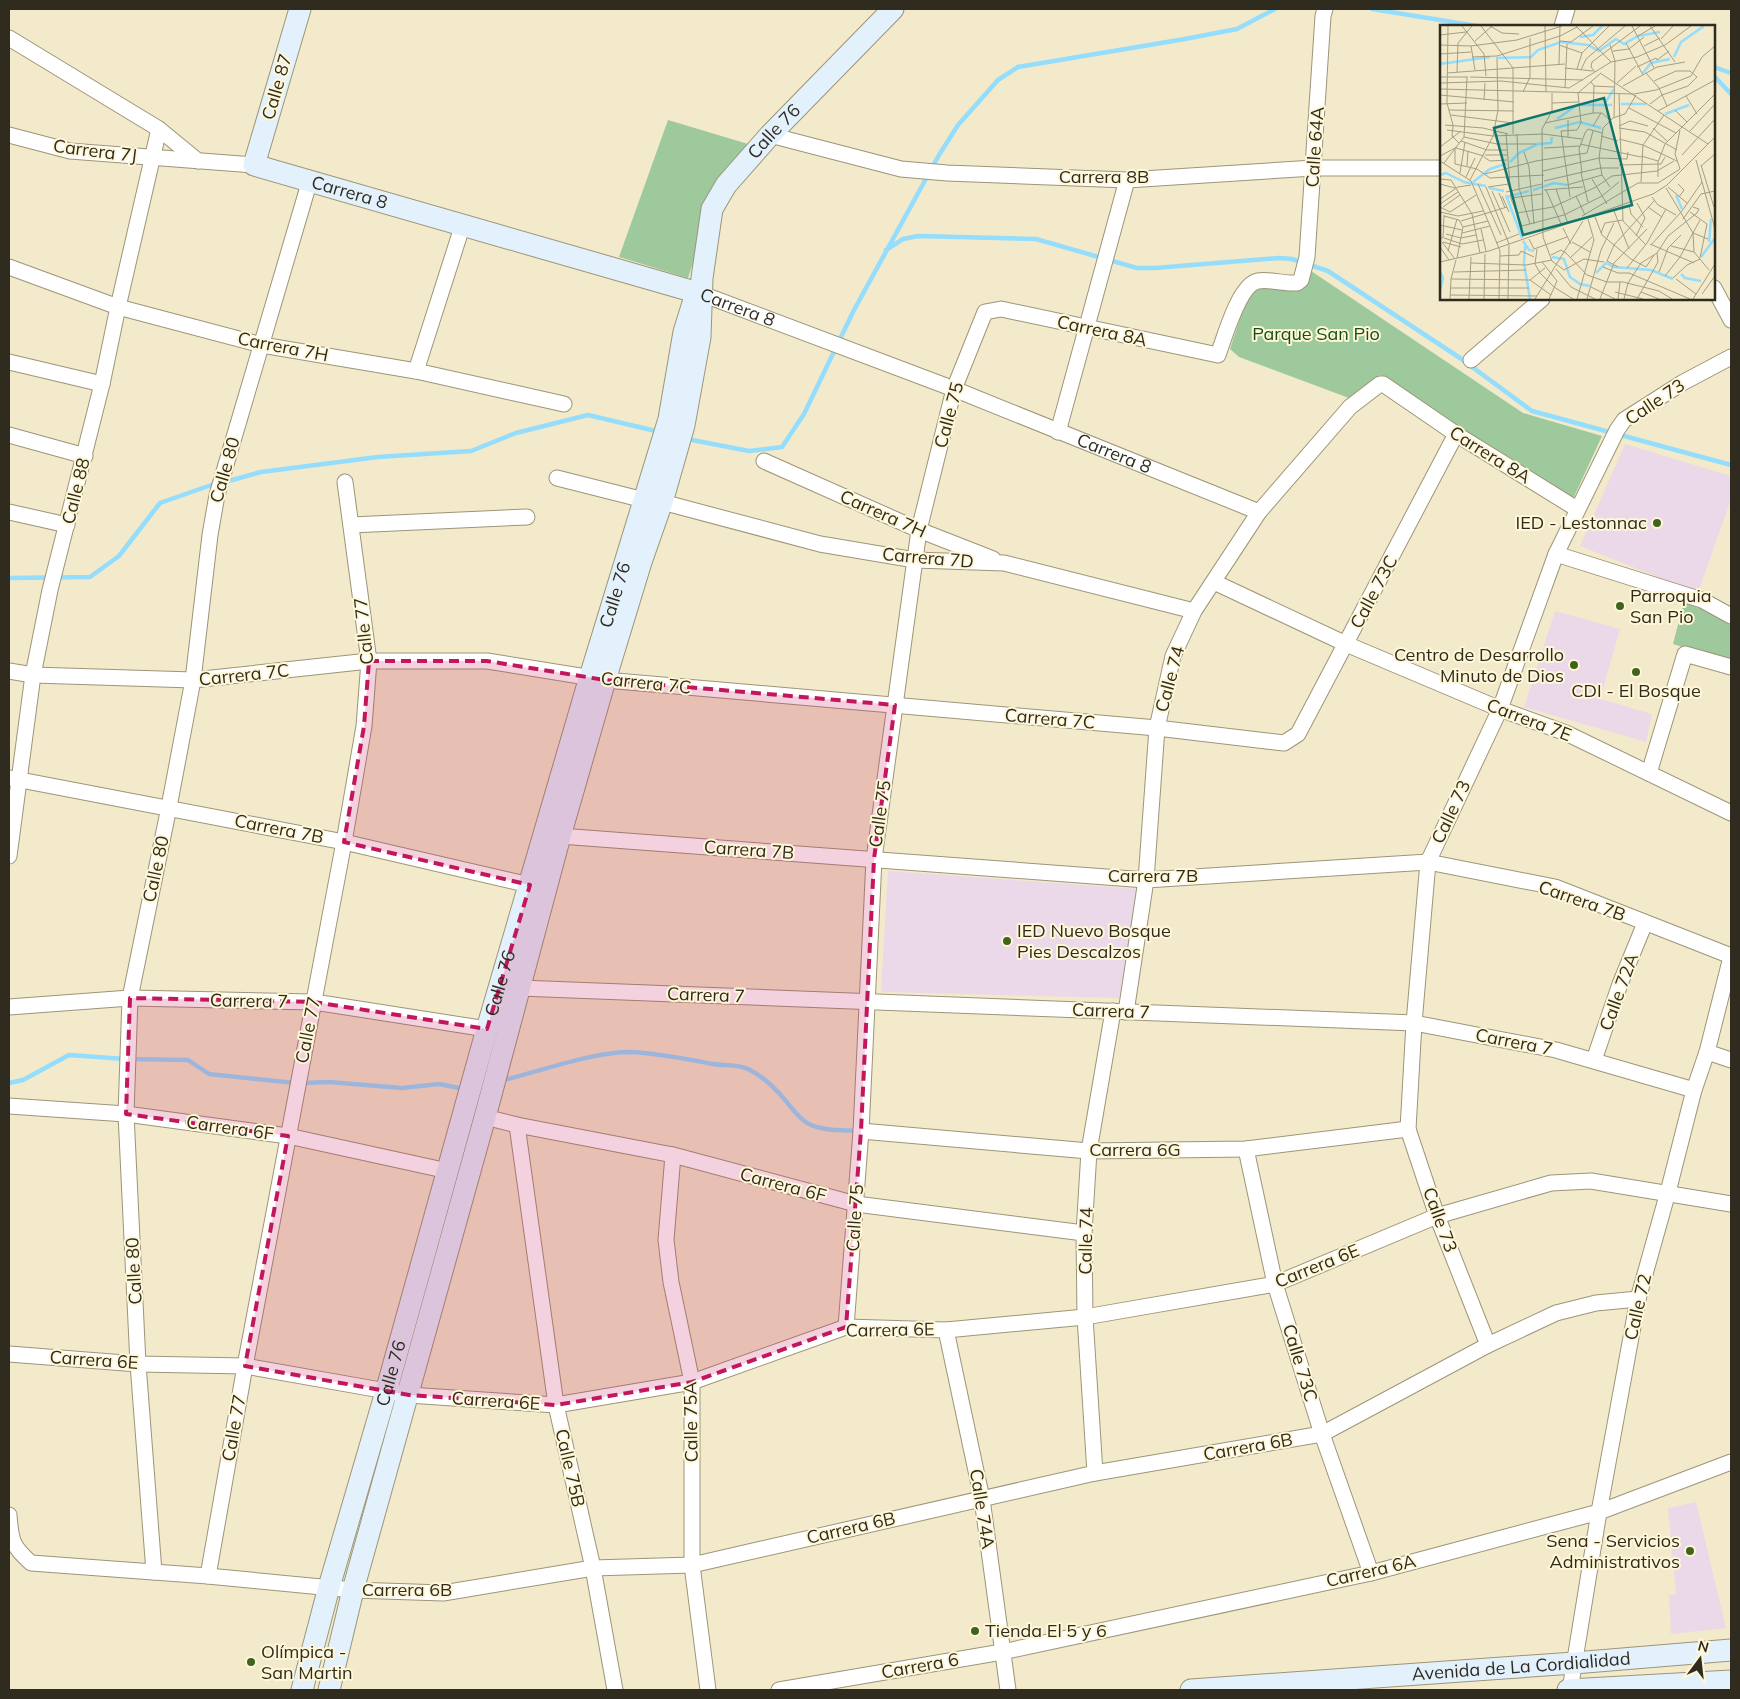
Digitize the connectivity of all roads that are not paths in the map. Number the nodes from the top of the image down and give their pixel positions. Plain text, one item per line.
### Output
1 (300, 9) edge
2 (894, 9) edge
3 (1567, 9) edge
4 (1324, 12) edge
5 (1562, 25) edge
6 (9, 38) edge
7 (159, 129) junction
8 (9, 135) edge
9 (770, 135) junction
10 (153, 158) junction
11 (198, 161) junction
12 (254, 165) junction
13 (1314, 168) junction
14 (1440, 168) edge
15 (310, 180) junction
16 (1127, 180) junction
17 (463, 224) junction
18 (9, 267) edge
19 (700, 288) junction
20 (1715, 290) edge
21 (1541, 300) edge
22 (118, 307) junction
23 (986, 312) joint
24 (1731, 320) edge
25 (1086, 328) junction
26 (262, 345) junction
27 (1218, 355) joint
28 (1731, 357) edge
29 (1471, 360) dead end
30 (9, 362) edge
31 (416, 371) junction
32 (102, 384) junction
33 (1380, 384) joint
34 (954, 389) junction
35 (564, 404) dead end
36 (1058, 432) junction
37 (1456, 434) junction
38 (9, 435) edge
39 (84, 456) junction
40 (764, 461) dead end
41 (557, 478) dead end
42 (345, 482) dead end
43 (653, 501) junction
44 (1577, 509) junction
45 (9, 512) edge
46 (1259, 512) junction
47 (527, 517) dead end
48 (68, 525) junction
49 (351, 525) junction
50 (919, 530) junction
51 (1556, 554) junction
52 (915, 560) junction
53 (1004, 563) junction
54 (1214, 582) junction
55 (1194, 611) junction
56 (1731, 616) edge
57 (1346, 644) junction
58 (369, 661) junction
59 (1731, 667) edge
60 (9, 671) edge
61 (33, 675) junction
62 (597, 679) junction
63 (193, 680) junction
64 (895, 705) junction
65 (1500, 710) junction
66 (1157, 728) junction
67 (1284, 743) joint
68 (1649, 773) junction
69 (14, 778) edge
70 (169, 807) junction
71 (1731, 812) edge
72 (560, 836) junction
73 (344, 842) junction
74 (9, 856) edge
75 (874, 859) junction
76 (1428, 862) junction
77 (1146, 880) junction
78 (538, 887) junction
79 (1645, 923) junction
80 (1731, 957) edge
81 (520, 988) junction
82 (130, 998) junction
83 (867, 1001) junction
84 (314, 1002) junction
85 (9, 1007) edge
86 (1120, 1012) junction
87 (1414, 1023) junction
88 (487, 1029) junction
89 (1707, 1052) junction
90 (1594, 1060) junction
91 (1731, 1060) edge
92 (1694, 1090) junction
93 (9, 1106) edge
94 (126, 1114) junction
95 (486, 1117) junction
96 (517, 1125) junction
97 (1408, 1129) junction
98 (861, 1131) junction
99 (288, 1136) junction
100 (1246, 1149) junction
101 (1089, 1151) junction
102 (673, 1156) junction
103 (448, 1171) junction
104 (1668, 1192) junction
105 (856, 1204) junction
106 (1731, 1204) edge
107 (1438, 1216) junction
108 (1084, 1233) junction
109 (1275, 1284) junction
110 (1638, 1299) junction
111 (1085, 1317) junction
112 (846, 1328) junction
113 (946, 1330) junction
114 (1488, 1345) junction
115 (9, 1354) edge
116 (138, 1364) junction
117 (245, 1366) junction
118 (692, 1382) junction
119 (386, 1392) junction
120 (409, 1395) junction
121 (556, 1405) junction
122 (1322, 1434) junction
123 (1731, 1462) edge
124 (1095, 1473) junction
125 (982, 1499) junction
126 (1599, 1512) junction
127 (9, 1516) edge
128 (692, 1565) junction
129 (592, 1568) junction
130 (154, 1572) junction
131 (1371, 1573) junction
132 (208, 1576) junction
133 (329, 1587) junction
134 (353, 1590) junction
135 (1731, 1650) edge
136 (1002, 1652) junction
137 (1574, 1663) junction
138 (1731, 1681) edge
139 (1692, 1687) edge
140 (302, 1690) edge
141 (329, 1690) edge
142 (615, 1690) edge
143 (708, 1690) edge
144 (779, 1690) edge
145 (1008, 1690) edge
146 (1191, 1690) edge
147 (1569, 1690) edge

1 - 12 street, Calle 87
2 - 9 street, Calle 76
3 - 5 street
4 - 13 street, Calle 64A
6 - 7 street
7 - 10 street, Calle 88
7 - 11 street
8 - 10 street, Carrera 7J
9 - 16 street, Carrera 8B
9 - 19 street, Calle 76
10 - 11 street, Carrera 8
10 - 22 street, Calle 88
11 - 12 street, Carrera 8
12 - 15 street, Carrera 8
13 - 14 street, Carrera 8B
13 - 16 street, Carrera 8B
13 - 27 street, Calle 64A
15 - 17 street, Carrera 8
15 - 26 street, Calle 80
16 - 25 street
17 - 19 street, Carrera 8
17 - 31 street
18 - 22 street, Carrera 7H
19 - 34 street, Carrera 8
19 - 43 street, Calle 76
20 - 24 street
21 - 29 street
22 - 26 street, Carrera 7H
22 - 32 street, Calle 88
23 - 25 street, Carrera 8A
23 - 34 street, Calle 75
25 - 27 street, Carrera 8A
25 - 36 street
26 - 31 street, Carrera 7H
26 - 63 street, Calle 80
28 - 44 street, Calle 73
30 - 32 street
31 - 35 street, Carrera 7H
32 - 39 street, Calle 88
33 - 37 street, Carrera 8A
33 - 46 street, Calle 74
34 - 36 street, Carrera 8
34 - 50 street, Calle 75
36 - 46 street, Carrera 8
37 - 44 street, Carrera 8A
37 - 57 street, Calle 73C
38 - 39 street
39 - 48 street, Calle 88
40 - 50 street, Carrera 7H
41 - 43 street, Carrera 7D
42 - 49 street, Calle 77
43 - 52 street, Carrera 7D
43 - 62 street, Calle 76
44 - 51 street, Calle 73
45 - 48 street
46 - 54 street, Calle 74
47 - 49 street
48 - 61 street, Calle 88
49 - 58 street, Calle 77
50 - 52 street, Calle 75
50 - 53 street, Carrera 7H
51 - 56 street
51 - 65 street, Calle 73
52 - 53 street, Carrera 7D
52 - 64 street, Calle 75
53 - 55 street, Carrera 7D
54 - 55 street, Calle 74
54 - 57 street, Carrera 7E
55 - 66 street, Calle 74
57 - 65 street, Carrera 7E
57 - 67 street, Calle 73C
58 - 62 street, Carrera 7C
58 - 63 street, Carrera 7C
58 - 73 street, Calle 77
59 - 68 street
60 - 61 street, Carrera 7C
61 - 63 street, Carrera 7C
61 - 69 street, Calle 88
62 - 64 street, Carrera 7C
62 - 72 street, Calle 76
62 - 78 street, Calle 76
63 - 70 street, Calle 80
64 - 66 street, Carrera 7C
64 - 75 street, Calle 75
65 - 68 street, Carrera 7E
65 - 76 street, Calle 73
66 - 67 street, Carrera 7C
66 - 77 street, Calle 74
68 - 71 street, Carrera 7E
69 - 70 street, Carrera 7B
69 - 74 street, Calle 88
70 - 73 street, Carrera 7B
70 - 82 street, Calle 80
72 - 75 street, Carrera 7B
72 - 78 street, Calle 76
73 - 78 street, Carrera 7B
73 - 84 street, Calle 77
75 - 77 street, Carrera 7B
75 - 83 street, Calle 75
76 - 77 street, Carrera 7B
76 - 79 street, Carrera 7B
76 - 87 street, Calle 73
77 - 86 street, Calle 74
78 - 81 street, Calle 76
78 - 88 street, Calle 76
79 - 80 street, Carrera 7B
79 - 90 street, Calle 72A
80 - 89 street, Calle 72
81 - 83 street, Carrera 7
81 - 95 street, Calle 76
82 - 84 street, Carrera 7
82 - 85 street, Carrera 7
82 - 94 street, Calle 80
83 - 86 street, Carrera 7
83 - 98 street, Calle 75
84 - 88 street, Carrera 7
84 - 99 street, Calle 77
86 - 87 street, Carrera 7
86 - 101 street, Calle 74
87 - 90 street, Carrera 7
87 - 97 street, Calle 73
88 - 103 street, Calle 76
89 - 91 street
89 - 92 street, Calle 72
90 - 92 street, Carrera 7
92 - 104 street, Calle 72
93 - 94 street, Carrera 6F
94 - 99 street, Carrera 6F
94 - 116 street, Calle 80
95 - 96 street, Carrera 6F
95 - 120 street, Calle 76
96 - 102 street, Carrera 6F
96 - 121 street, Calle 75B
97 - 100 street, Carrera 6G
97 - 107 street, Calle 73
98 - 101 street, Carrera 6G
98 - 105 street, Calle 75
99 - 103 street, Carrera 6F
99 - 117 street, Calle 77
100 - 101 street, Carrera 6G
100 - 109 street, Calle 73C
101 - 108 street, Calle 74
102 - 105 street, Carrera 6F
102 - 118 street, Calle 75A
103 - 119 street, Calle 76
104 - 106 street, Carrera 6E
104 - 107 street, Carrera 6E
104 - 110 street, Calle 72
105 - 108 street, Carrera 6F
105 - 112 street, Calle 75
107 - 109 street, Carrera 6E
107 - 114 street, Calle 73
108 - 111 street, Calle 74
109 - 111 street, Carrera 6E
109 - 122 street, Calle 73C
110 - 114 street, Carrera 6B
110 - 126 street, Calle 72
111 - 113 street, Carrera 6E
111 - 124 street, Calle 74
112 - 113 street, Carrera 6E
112 - 118 street, Carrera 6E
113 - 125 street, Calle 74A
114 - 122 street, Carrera 6B
115 - 116 street, Carrera 6E
116 - 117 street, Carrera 6E
116 - 130 street, Calle 80
117 - 119 street, Carrera 6E
117 - 132 street, Calle 77
118 - 121 street, Carrera 6E
118 - 128 street, Calle 75A
119 - 120 street, Carrera 6E
119 - 133 street, Calle 76
120 - 121 street, Carrera 6E
120 - 134 street, Calle 76
121 - 129 street, Calle 75B
122 - 124 street, Carrera 6B
122 - 131 street, Calle 73C
123 - 126 street, Carrera 6A
124 - 125 street, Carrera 6B
125 - 128 street, Carrera 6B
125 - 136 street, Calle 74A
126 - 131 street, Carrera 6A
126 - 137 street, Calle 72
127 - 130 street, Carrera 6B
128 - 129 street, Carrera 6B
128 - 143 street, Calle 75A
129 - 134 street, Carrera 6B
129 - 142 street, Calle 75B
130 - 132 street, Carrera 6B
131 - 136 street, Carrera 6A
132 - 133 street, Carrera 6B
133 - 134 street, Carrera 6B
133 - 140 street, Calle 76
134 - 141 street, Calle 76
135 - 137 street, Avenida de La Cordialidad
136 - 144 street, Carrera 6
136 - 145 street, Calle 74A
137 - 146 street, Avenida de La Cordialidad
137 - 147 street, Calle 72
138 - 139 street, Avenida de La Cordialidad
139 - 147 street, Avenida de La Cordialidad

